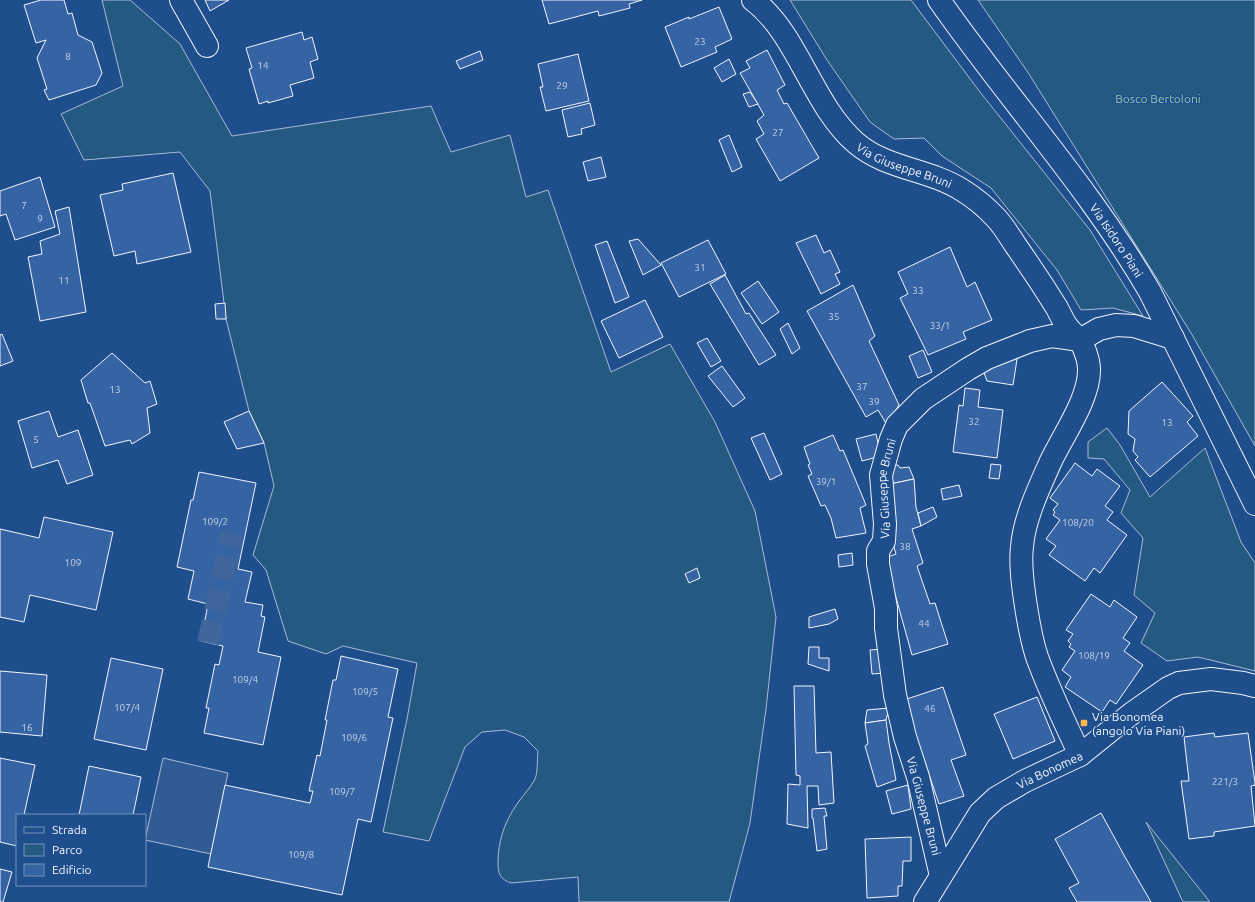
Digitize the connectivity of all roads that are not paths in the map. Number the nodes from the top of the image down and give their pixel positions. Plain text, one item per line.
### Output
1 (181, 0) edge
2 (753, 0) edge
3 (940, 0) edge
4 (207, 46) dead end
5 (1173, 338) junction
6 (1080, 340) junction
7 (1255, 504) edge
8 (1255, 686) edge
9 (1080, 755) junction
10 (941, 876) junction
11 (925, 902) edge

1 - 4 street
2 - 6 street, Via Giuseppe Bruni
3 - 5 street, Via Isidoro Piani
5 - 6 street
5 - 7 street, Via Isidoro Piani
6 - 9 street, Via Giuseppe Bruni
6 - 10 street, Via Giuseppe Bruni
8 - 9 street, Via Bonomea
9 - 10 street, Via Bonomea
10 - 11 street, Via Bonomea

